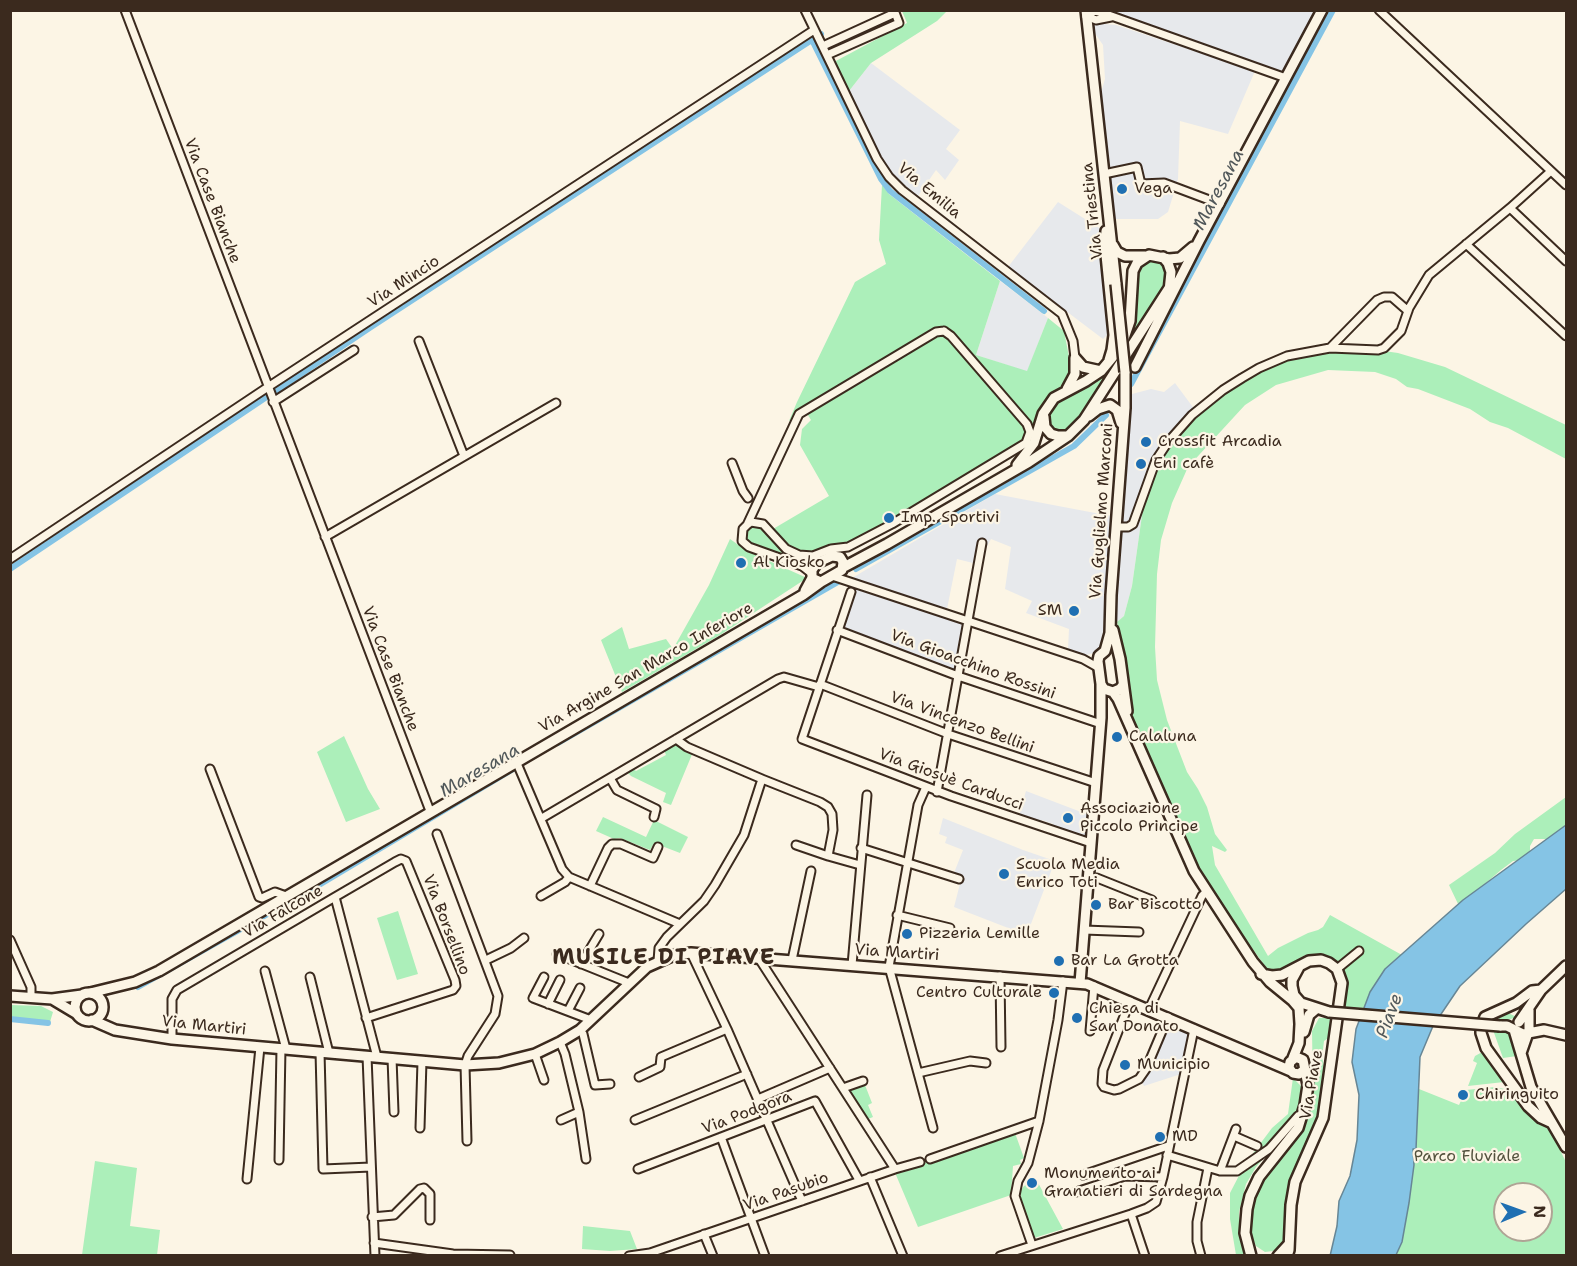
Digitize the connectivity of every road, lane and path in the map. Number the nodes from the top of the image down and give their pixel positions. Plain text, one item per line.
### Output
1 (125, 10) edge
2 (805, 10) edge
3 (1322, 10) edge
4 (1379, 10) edge
5 (894, 12) edge
6 (1086, 13) edge
7 (817, 35) junction
8 (823, 46) junction
9 (827, 54) junction
10 (1286, 78) junction
11 (1551, 171) junction
12 (1104, 174) junction
13 (1566, 185) edge
14 (1107, 198) junction
15 (1220, 204) junction
16 (1510, 208) junction
17 (1199, 241) junction
18 (1112, 243) junction
19 (1466, 244) junction
20 (1147, 256) junction
21 (1163, 257) junction
22 (1566, 261) edge
23 (1171, 288) junction
24 (1408, 311) junction
25 (1566, 336) edge
26 (419, 341) dead end
27 (1330, 348) junction
28 (354, 350) dead end
29 (1075, 358) junction
30 (1104, 368) junction
31 (1065, 392) junction
32 (1126, 393) junction
33 (271, 394) junction
34 (556, 403) dead end
35 (1125, 408) joint
36 (1043, 414) junction
37 (1084, 420) junction
38 (1068, 436) junction
39 (1122, 443) junction
40 (464, 456) junction
41 (732, 463) dead end
42 (1008, 473) junction
43 (748, 498) dead end
44 (747, 525) junction
45 (1116, 527) junction
46 (325, 537) junction
47 (982, 543) dead end
48 (881, 548) junction
49 (840, 557) junction
50 (10, 559) edge
51 (784, 559) junction
52 (817, 563) junction
53 (843, 569) junction
54 (832, 576) junction
55 (815, 577) junction
56 (852, 582) junction
57 (850, 592) dead end
58 (1110, 616) junction
59 (967, 620) junction
60 (837, 630) junction
61 (1102, 653) junction
62 (1119, 655) junction
63 (1083, 659) junction
64 (1099, 668) junction
65 (958, 676) junction
66 (1101, 684) junction
67 (1123, 685) junction
68 (820, 686) junction
69 (1113, 692) junction
70 (1102, 704) junction
71 (1101, 724) junction
72 (1130, 725) junction
73 (948, 734) junction
74 (676, 739) junction
75 (517, 762) junction
76 (210, 769) dead end
77 (610, 778) junction
78 (762, 779) junction
79 (1096, 783) junction
80 (926, 787) junction
81 (937, 792) junction
82 (867, 795) dead end
83 (430, 811) junction
84 (654, 817) dead end
85 (542, 818) junction
86 (437, 834) dead end
87 (1091, 843) junction
88 (796, 845) dead end
89 (658, 847) dead end
90 (861, 848) junction
91 (828, 856) junction
92 (907, 863) junction
93 (860, 865) junction
94 (811, 871) dead end
95 (569, 877) junction
96 (1089, 878) junction
97 (958, 879) dead end
98 (590, 886) junction
99 (1206, 892) junction
100 (286, 896) junction
101 (541, 896) dead end
102 (334, 897) junction
103 (1152, 900) dead end
104 (897, 915) junction
105 (680, 924) junction
106 (950, 928) dead end
107 (1084, 930) junction
108 (1139, 932) dead end
109 (598, 934) dead end
110 (524, 938) dead end
111 (10, 940) edge
112 (1359, 951) dead end
113 (695, 953) junction
114 (557, 954) dead end
115 (662, 959) junction
116 (486, 960) junction
117 (792, 960) junction
118 (762, 961) junction
119 (581, 964) junction
120 (852, 964) junction
121 (1300, 966) junction
122 (1566, 966) edge
123 (889, 967) junction
124 (1337, 969) junction
125 (265, 971) dead end
126 (1261, 974) junction
127 (1000, 976) junction
128 (310, 977) dead end
129 (544, 977) dead end
130 (560, 980) dead end
131 (1063, 981) junction
132 (629, 983) junction
133 (1080, 983) junction
134 (1094, 986) junction
135 (118, 987) junction
136 (580, 988) dead end
137 (1537, 993) junction
138 (86, 994) junction
139 (10, 996) edge
140 (32, 997) junction
141 (52, 999) junction
142 (1130, 1000) junction
143 (1292, 1000) junction
144 (548, 1004) junction
145 (1302, 1004) junction
146 (102, 1007) junction
147 (1149, 1009) junction
148 (1316, 1009) junction
149 (1529, 1010) junction
150 (568, 1011) junction
151 (77, 1014) junction
152 (1168, 1017) junction
153 (366, 1018) junction
154 (92, 1020) junction
155 (591, 1020) junction
156 (1510, 1026) junction
157 (1528, 1028) junction
158 (727, 1029) junction
159 (1194, 1029) junction
160 (120, 1030) junction
161 (580, 1030) junction
162 (1090, 1031) dead end
163 (1566, 1035) edge
164 (172, 1039) junction
165 (560, 1042) junction
166 (260, 1047) junction
167 (1001, 1047) dead end
168 (283, 1049) junction
169 (324, 1052) junction
170 (1521, 1053) junction
171 (535, 1054) junction
172 (366, 1056) junction
173 (377, 1057) junction
174 (392, 1058) junction
175 (422, 1061) junction
176 (986, 1063) dead end
177 (465, 1065) junction
178 (1296, 1066) junction
179 (830, 1068) junction
180 (918, 1073) junction
181 (747, 1074) junction
182 (639, 1077) dead end
183 (544, 1080) dead end
184 (863, 1081) dead end
185 (610, 1084) dead end
186 (843, 1088) junction
187 (758, 1099) junction
188 (394, 1112) dead end
189 (579, 1112) junction
190 (1298, 1116) dead end
191 (561, 1120) dead end
192 (635, 1120) dead end
193 (767, 1120) junction
194 (1039, 1121) junction
195 (1552, 1123) junction
196 (420, 1128) dead end
197 (933, 1128) dead end
198 (721, 1137) junction
199 (467, 1141) dead end
200 (1168, 1146) junction
201 (1257, 1146) dead end
202 (1566, 1147) edge
203 (1167, 1155) junction
204 (586, 1159) dead end
205 (930, 1159) dead end
206 (279, 1160) dead end
207 (920, 1162) dead end
208 (371, 1167) junction
209 (895, 1168) junction
210 (1208, 1168) junction
211 (638, 1169) dead end
212 (1220, 1171) junction
213 (1083, 1175) dead end
214 (870, 1177) junction
215 (1163, 1177) junction
216 (247, 1179) dead end
217 (860, 1180) junction
218 (1076, 1192) dead end
219 (802, 1201) junction
220 (1131, 1214) junction
221 (372, 1217) junction
222 (752, 1218) junction
223 (430, 1220) dead end
224 (704, 1234) junction
225 (1247, 1241) junction
226 (1290, 1242) junction
227 (374, 1243) junction
228 (1032, 1245) junction
229 (1023, 1252) edge
230 (510, 1255) edge
231 (375, 1256) edge
232 (629, 1256) edge
233 (713, 1256) edge
234 (765, 1256) edge
235 (903, 1256) edge
236 (1000, 1256) edge
237 (1145, 1256) edge
238 (1201, 1256) edge
239 (1251, 1256) edge
240 (1259, 1256) edge
241 (1278, 1256) edge
242 (1287, 1256) edge

1 - 33 street, Via Case Bianche
2 - 7 street, Via Emilia
3 - 10 street
4 - 11 street
5 - 8 street
5 - 9 street
6 - 10 street
6 - 12 street, Via Triestina
7 - 8 street, Via Emilia
7 - 33 street, Via Mincio
8 - 9 street, Via Emilia
9 - 29 street, Via Emilia
10 - 15 street
11 - 13 street
11 - 16 street
12 - 14 street, Via Triestina
12 - 15 street
14 - 18 street, Via Triestina
14 - 30 street
15 - 17 street
16 - 19 street
16 - 22 street
17 - 21 street
17 - 23 street
18 - 20 street
18 - 32 street, Via Triestina, bridge
19 - 24 street
19 - 25 street
20 - 21 street
20 - 30 street
21 - 23 street
23 - 32 street
23 - 37 street
24 - 27 street
24 - 27 street
26 - 40 street
27 - 45 street
28 - 33 street
29 - 30 street
29 - 31 street
30 - 31 street
31 - 36 street
32 - 35 street, Via Triestina
33 - 46 street, Via Case Bianche
33 - 50 street, Via Mincio
34 - 40 street
35 - 39 street, Via Guglielmo Marconi
36 - 38 street
36 - 42 street
37 - 38 street
37 - 39 street
38 - 42 street
39 - 45 street, Via Guglielmo Marconi
40 - 46 street
41 - 43 street
42 - 48 street
44 - 44 street
44 - 51 street
45 - 58 street, Via Guglielmo Marconi
46 - 83 street, Via Case Bianche
47 - 59 street
48 - 49 street
48 - 53 street
49 - 52 street
49 - 53 street
51 - 52 street
51 - 55 street
52 - 55 street, Via Argine San Marco Inferiore
53 - 54 street
53 - 56 street
54 - 55 street
54 - 56 street
55 - 75 street, Via Argine San Marco Inferiore
56 - 59 street
57 - 60 street
58 - 61 street, Via Guglielmo Marconi
58 - 62 street, Via Guglielmo Marconi
59 - 63 street
59 - 65 street
60 - 65 street, Via Gioacchino Rossini
60 - 68 street
61 - 62 street
61 - 63 street
61 - 64 street, Via Guglielmo Marconi
62 - 67 street, Via Guglielmo Marconi
63 - 64 street
64 - 66 street, Via Guglielmo Marconi
65 - 71 street, Via Gioacchino Rossini
65 - 73 street
66 - 69 street
66 - 70 street
67 - 69 street
67 - 72 street, Via Guglielmo Marconi
68 - 73 street, Via Vincenzo Bellini
68 - 74 street, Via Vincenzo Bellini
68 - 80 street, Via Giosuè Carducci
69 - 70 street
69 - 72 street
70 - 71 street
71 - 79 street
72 - 99 street
73 - 79 street, Via Vincenzo Bellini
73 - 81 street
74 - 77 street, Via Vincenzo Bellini
74 - 78 street
75 - 83 street, Via Argine San Marco Inferiore
75 - 85 street
76 - 100 street, Via Argine San Marco Inferiore
77 - 84 street
77 - 85 street, Via Vincenzo Bellini
78 - 91 street
78 - 105 street
79 - 87 street
80 - 81 street, Via Giosuè Carducci
80 - 92 street
81 - 87 street, Via Giosuè Carducci
82 - 90 street
83 - 100 street, Via Argine San Marco Inferiore
85 - 95 street
86 - 116 street
87 - 96 street
88 - 91 street
89 - 98 street
90 - 92 street
90 - 93 street
91 - 93 street
92 - 97 street
92 - 104 street
93 - 120 street
94 - 117 street
95 - 98 street
95 - 101 street
96 - 103 street
96 - 107 street
98 - 105 street
99 - 126 street
99 - 147 street
100 - 135 street, Via Argine San Marco Inferiore
102 - 153 street, Via Falcone
102 - 153 street, Via Borsellino
102 - 164 street, Via Falcone
104 - 106 street
104 - 123 street
105 - 115 street
107 - 108 street
107 - 133 street
109 - 119 street
110 - 116 street
111 - 140 street
112 - 124 street
113 - 115 street, Via Martiri
113 - 118 street, Via Martiri
113 - 158 street
114 - 119 street
115 - 132 street, Via Martiri
116 - 177 street
117 - 118 street, Via Martiri
117 - 120 street, Via Martiri
118 - 179 street
119 - 132 street
120 - 123 street, Via Martiri
121 - 124 street
121 - 126 street
121 - 145 street
122 - 137 street
123 - 127 street, Via Martiri
123 - 180 street
124 - 226 street, Via Piave
125 - 168 street
126 - 143 street
127 - 131 street, Via Martiri
127 - 167 street
128 - 169 street
129 - 144 street
130 - 144 street
131 - 133 street, Via Martiri
131 - 194 street
132 - 155 street, Via Martiri
133 - 134 street, Via Martiri
134 - 142 street, Via Martiri
134 - 162 street
135 - 138 street, Via Argine San Marco Inferiore
135 - 146 street
136 - 150 street
137 - 149 street
137 - 195 street
138 - 141 street, Via Argine San Marco Inferiore
138 - 146 street
138 - 151 street
139 - 140 street
140 - 141 street
141 - 151 street
142 - 147 street, Via Martiri
142 - 152 street
143 - 145 street
143 - 178 street, Via Piave
144 - 150 street
145 - 148 street
146 - 154 street
146 - 160 street
147 - 152 street, Via Martiri
148 - 156 street, bridge
148 - 178 street, Via Piave
149 - 156 street
149 - 157 street
150 - 155 street
151 - 154 street
152 - 159 street, Via Martiri
153 - 173 street, Via Falcone
154 - 160 street, Via Martiri
155 - 161 street, Via Martiri
156 - 157 street
156 - 170 street
157 - 163 street
157 - 170 street
158 - 181 street
158 - 182 street
159 - 178 street, Via Martiri
159 - 200 street
160 - 164 street, Via Martiri
161 - 165 street, Via Martiri
161 - 185 street
164 - 166 street, Via Martiri
165 - 171 street, Via Martiri
165 - 189 street
166 - 168 street, Via Martiri
166 - 216 street
168 - 169 street, Via Martiri
168 - 206 street
169 - 172 street, Via Martiri
169 - 208 street
170 - 195 street
171 - 177 street, Via Martiri
171 - 183 street
172 - 173 street, Via Martiri
172 - 208 street
173 - 174 street, Via Martiri
174 - 175 street, Via Martiri
174 - 188 street
175 - 177 street, Via Martiri
175 - 196 street
176 - 180 street
177 - 199 street
178 - 225 street, Via Piave
179 - 186 street
179 - 187 street
180 - 197 street
181 - 187 street
181 - 192 street
184 - 186 street
186 - 209 street
187 - 193 street
189 - 191 street
189 - 204 street
190 - 212 street
193 - 198 street, Via Podgora
193 - 217 street, Via Podgora
193 - 219 street
194 - 205 street
194 - 228 street
195 - 202 street
198 - 211 street, Via Podgora
198 - 222 street
200 - 203 street
200 - 213 street
201 - 212 street
203 - 210 street
203 - 215 street
207 - 209 street, Via Pasubio
208 - 221 street
209 - 214 street, Via Pasubio
210 - 212 street
210 - 238 street
214 - 217 street, Via Pasubio
214 - 235 street
215 - 218 street
215 - 220 street
217 - 219 street, Via Pasubio
219 - 222 street, Via Pasubio
220 - 228 street
220 - 237 street
221 - 223 street
221 - 227 street
222 - 224 street, Via Pasubio
222 - 234 street
224 - 232 street, Via Pasubio
224 - 233 street
225 - 239 street, Via Piave
225 - 240 street
226 - 241 street
226 - 242 street, Via Piave
227 - 230 street
227 - 231 street
228 - 229 street
229 - 236 street

